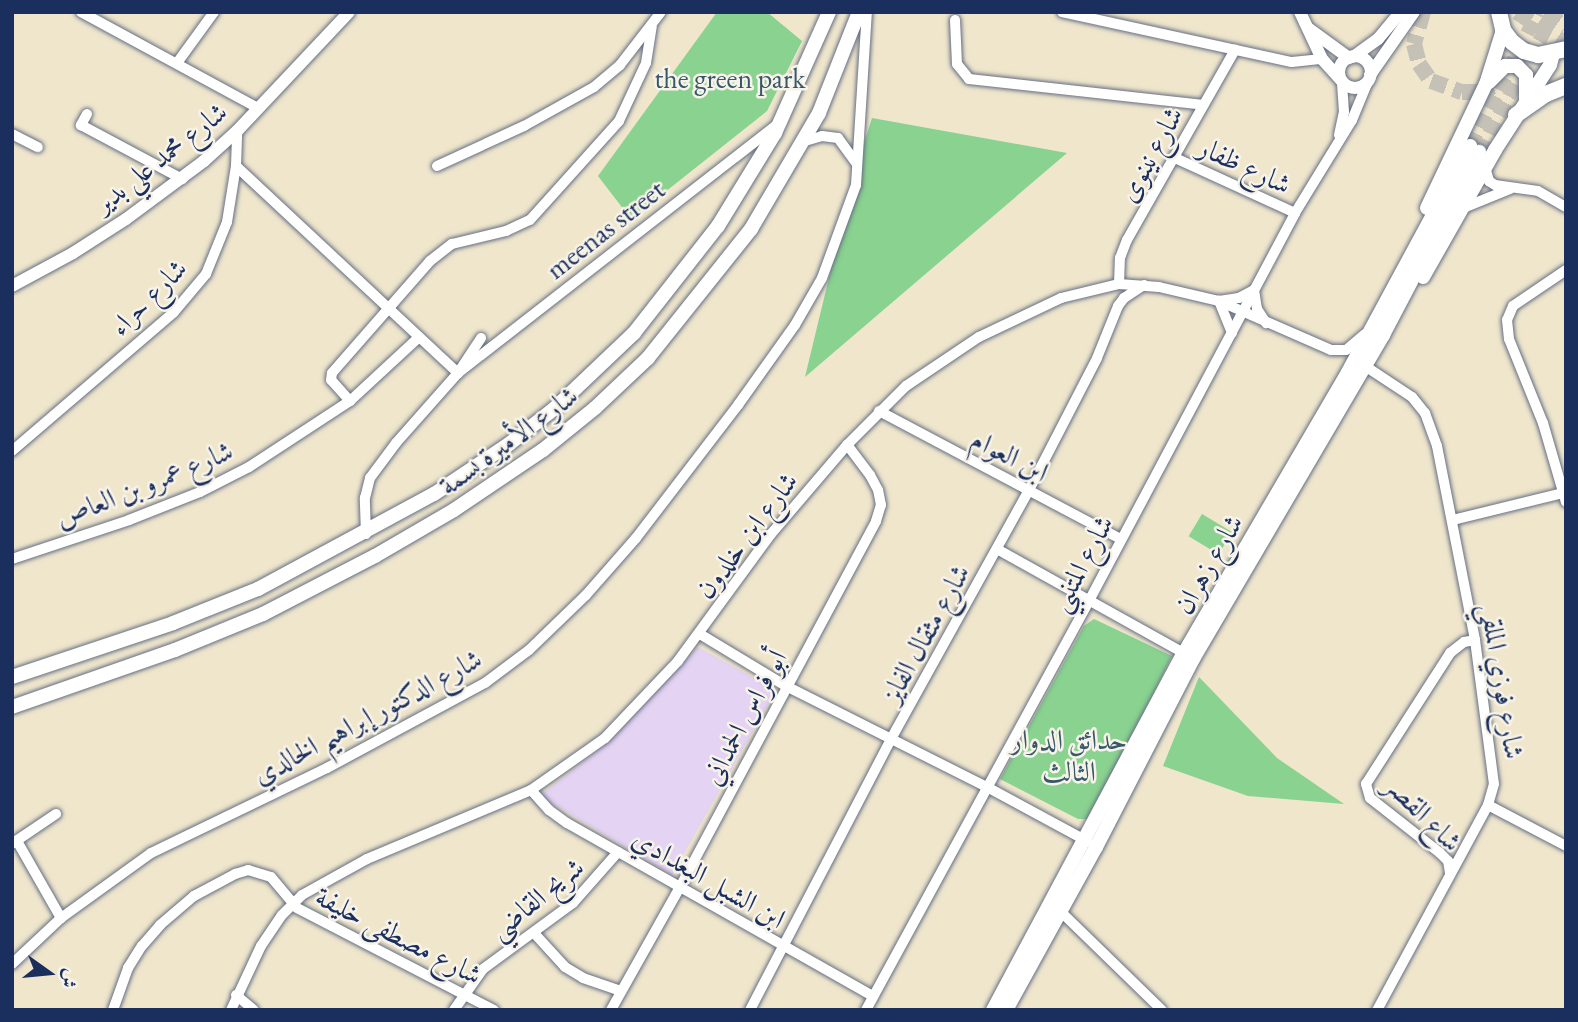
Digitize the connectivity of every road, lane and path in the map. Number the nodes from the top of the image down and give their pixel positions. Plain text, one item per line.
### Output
1 (81, 12) edge
2 (214, 12) edge
3 (349, 12) edge
4 (661, 12) edge
5 (829, 12) edge
6 (859, 12) edge
7 (867, 12) edge
8 (1062, 12) edge
9 (1300, 12) edge
10 (1401, 12) edge
11 (1414, 12) edge
12 (1484, 12) edge
13 (955, 20) dead end
14 (1501, 22) edge
15 (652, 26) junction
16 (1308, 27) junction
17 (1235, 50) junction
18 (1560, 55) edge
19 (1351, 57) junction
20 (1322, 59) junction
21 (177, 63) junction
22 (1370, 77) junction
23 (1341, 80) junction
24 (1486, 84) junction
25 (1566, 86) edge
26 (1526, 99) junction
27 (1204, 105) junction
28 (258, 108) junction
29 (87, 114) dead end
30 (1516, 115) junction
31 (780, 122) junction
32 (237, 131) junction
33 (12, 134) edge
34 (1338, 139) junction
35 (805, 141) junction
36 (38, 146) dead end
37 (1175, 158) junction
38 (857, 164) junction
39 (236, 166) junction
40 (437, 166) dead end
41 (1485, 167) junction
42 (181, 179) junction
43 (1511, 189) junction
44 (1566, 206) edge
45 (1463, 208) junction
46 (1295, 214) junction
47 (1566, 270) edge
48 (1119, 284) junction
49 (1144, 285) junction
50 (12, 286) edge
51 (1254, 290) junction
52 (1387, 300) junction
53 (1219, 301) junction
54 (389, 308) junction
55 (1244, 312) junction
56 (1266, 323) junction
57 (1377, 332) junction
58 (1232, 333) junction
59 (419, 337) junction
60 (481, 338) dead end
61 (1365, 366) junction
62 (458, 373) junction
63 (351, 401) junction
64 (879, 411) junction
65 (847, 445) junction
66 (12, 451) edge
67 (1029, 490) junction
68 (1564, 498) edge
69 (1453, 520) junction
70 (366, 534) junction
71 (1121, 539) junction
72 (997, 549) junction
73 (12, 559) edge
74 (1090, 599) junction
75 (700, 634) junction
76 (1475, 640) junction
77 (1184, 653) junction
78 (12, 677) edge
79 (786, 687) junction
80 (12, 707) edge
81 (891, 739) junction
82 (987, 786) junction
83 (531, 790) junction
84 (1488, 805) junction
85 (56, 814) dead end
86 (14, 842) edge
87 (1090, 844) junction
88 (1566, 846) edge
89 (618, 852) junction
90 (1450, 873) junction
91 (680, 887) junction
92 (291, 903) junction
93 (1055, 906) junction
94 (61, 918) junction
95 (534, 933) junction
96 (783, 948) junction
97 (12, 964) edge
98 (621, 991) junction
99 (465, 994) junction
100 (236, 995) junction
101 (873, 996) junction
102 (113, 1010) edge
103 (230, 1010) edge
104 (254, 1010) edge
105 (454, 1010) edge
106 (495, 1010) edge
107 (611, 1010) edge
108 (750, 1010) edge
109 (866, 1010) edge
110 (993, 1010) edge
111 (1006, 1010) edge
112 (1162, 1010) edge
113 (1377, 1010) edge

1 - 21 street
2 - 21 street
3 - 28 street, شارع محمد علي بدير
4 - 15 street
5 - 31 main road, شارع الأميرة بسمة
6 - 35 main road, شارع الأميرة بسمة
7 - 38 street, شارع الدكتور إبراهيم الخالدي
8 - 17 street
9 - 16 street
10 - 19 street
11 - 22 street, شارع المتنبي
12 - 14 highway
13 - 27 street
14 - 18 highway
14 - 24 main road
15 - 40 street
15 - 54 street
16 - 19 street
16 - 20 street
17 - 20 street
17 - 27 street, شارع نينوى
18 - 26 main road
19 - 22 street
19 - 23 street
20 - 23 street
21 - 28 street
22 - 23 street
22 - 34 street, شارع المتنبي
23 - 34 street, شارع المتنبي
24 - 26 main road
24 - 52 main road
25 - 30 highway
26 - 30 main road
27 - 37 street, شارع نينوى
28 - 32 street, شارع محمد علي بدير
29 - 42 street
30 - 41 main road
31 - 62 street, meenas street
31 - 70 main road, شارع الأميرة بسمة
32 - 39 street, شارع حراء
32 - 42 street, شارع محمد علي بدير
33 - 36 street
34 - 46 street, شارع المتنبي
35 - 38 street
35 - 80 main road, شارع الأميرة بسمة
37 - 46 street, شارع ظفار
37 - 48 street, شارع نينوى
38 - 94 street, شارع الدكتور إبراهيم الخالدي
39 - 54 street
39 - 66 street, شارع حراء
41 - 43 street
41 - 45 main road
42 - 50 street, شارع محمد علي بدير
43 - 44 street
43 - 45 street
45 - 57 main road
46 - 51 street, شارع المتنبي
47 - 68 street
48 - 49 street, شارع ابن خلدون
48 - 64 street, شارع ابن خلدون
49 - 53 street, شارع ابن خلدون
49 - 67 street, شارع مثقال الفايز
51 - 53 street
51 - 55 street, شارع المتنبي
51 - 56 street
52 - 57 main road, شارع زهران
52 - 57 main road, شارع زهران
53 - 55 street, شارع ابن خلدون
53 - 58 street
54 - 59 street
54 - 63 street
55 - 56 street, شارع ابن خلدون
55 - 58 street, شارع المتنبي
56 - 57 street, شارع ابن خلدون
57 - 61 main road, شارع زهران
57 - 77 main road, شارع زهران
58 - 71 street, شارع المتنبي
59 - 62 street
59 - 63 street, شارع عمرو بن العاص
60 - 62 street
61 - 69 street, شارع فوزي الملقي
61 - 87 main road, شارع زهران
62 - 70 street
63 - 73 street, شارع عمرو بن العاص
64 - 65 street, شارع ابن خلدون
64 - 67 street, ابن العوام
65 - 75 street, شارع ابن خلدون
65 - 79 street, أبو فراس الحمداني
67 - 71 street, ابن العوام
67 - 72 street, شارع مثقال الفايز
68 - 69 street
69 - 76 street, شارع فوزي الملقي
70 - 78 main road, شارع الأميرة بسمة
71 - 74 street, شارع المتنبي
72 - 74 street
72 - 81 street, شارع مثقال الفايز
74 - 77 street
74 - 82 street, شارع المتنبي
75 - 79 street
75 - 83 street, شارع ابن خلدون
76 - 84 street, شارع فوزي الملقي
76 - 90 street, شاع القصر
77 - 87 main road, شارع زهران
79 - 81 street
79 - 91 street, أبو فراس الحمداني
81 - 82 street
81 - 96 street, شارع مثقال الفايز
82 - 87 street
82 - 101 street, شارع المتنبي
83 - 89 street, ابن الشبل البغدادي
83 - 92 street, شارع ابن خلدون
84 - 88 street
84 - 90 street, شارع فوزي الملقي
85 - 86 street
86 - 94 street
87 - 93 main road, شارع زهران
89 - 91 street, ابن الشبل البغدادي
89 - 95 street, شريح القاضي
90 - 113 street, شارع فوزي الملقي
91 - 96 street, ابن الشبل البغدادي
91 - 98 street, أبو فراس الحمداني
92 - 99 street, شارع مصطفى خليفة
92 - 100 street, شارع ابن خلدون
92 - 102 street, شارع مصطفى خليفة
93 - 110 main road, شارع زهران
93 - 111 main road, شارع زهران
93 - 112 street
94 - 97 street, شارع الدكتور إبراهيم الخالدي
95 - 98 street
95 - 99 street, شريح القاضي
96 - 101 street, ابن الشبل البغدادي
96 - 108 street, شارع مثقال الفايز
98 - 107 street, أبو فراس الحمداني
99 - 105 street, شريح القاضي
99 - 106 street, شارع مصطفى خليفة
100 - 103 street, شارع ابن خلدون
100 - 104 street
101 - 109 street, شارع المتنبي

